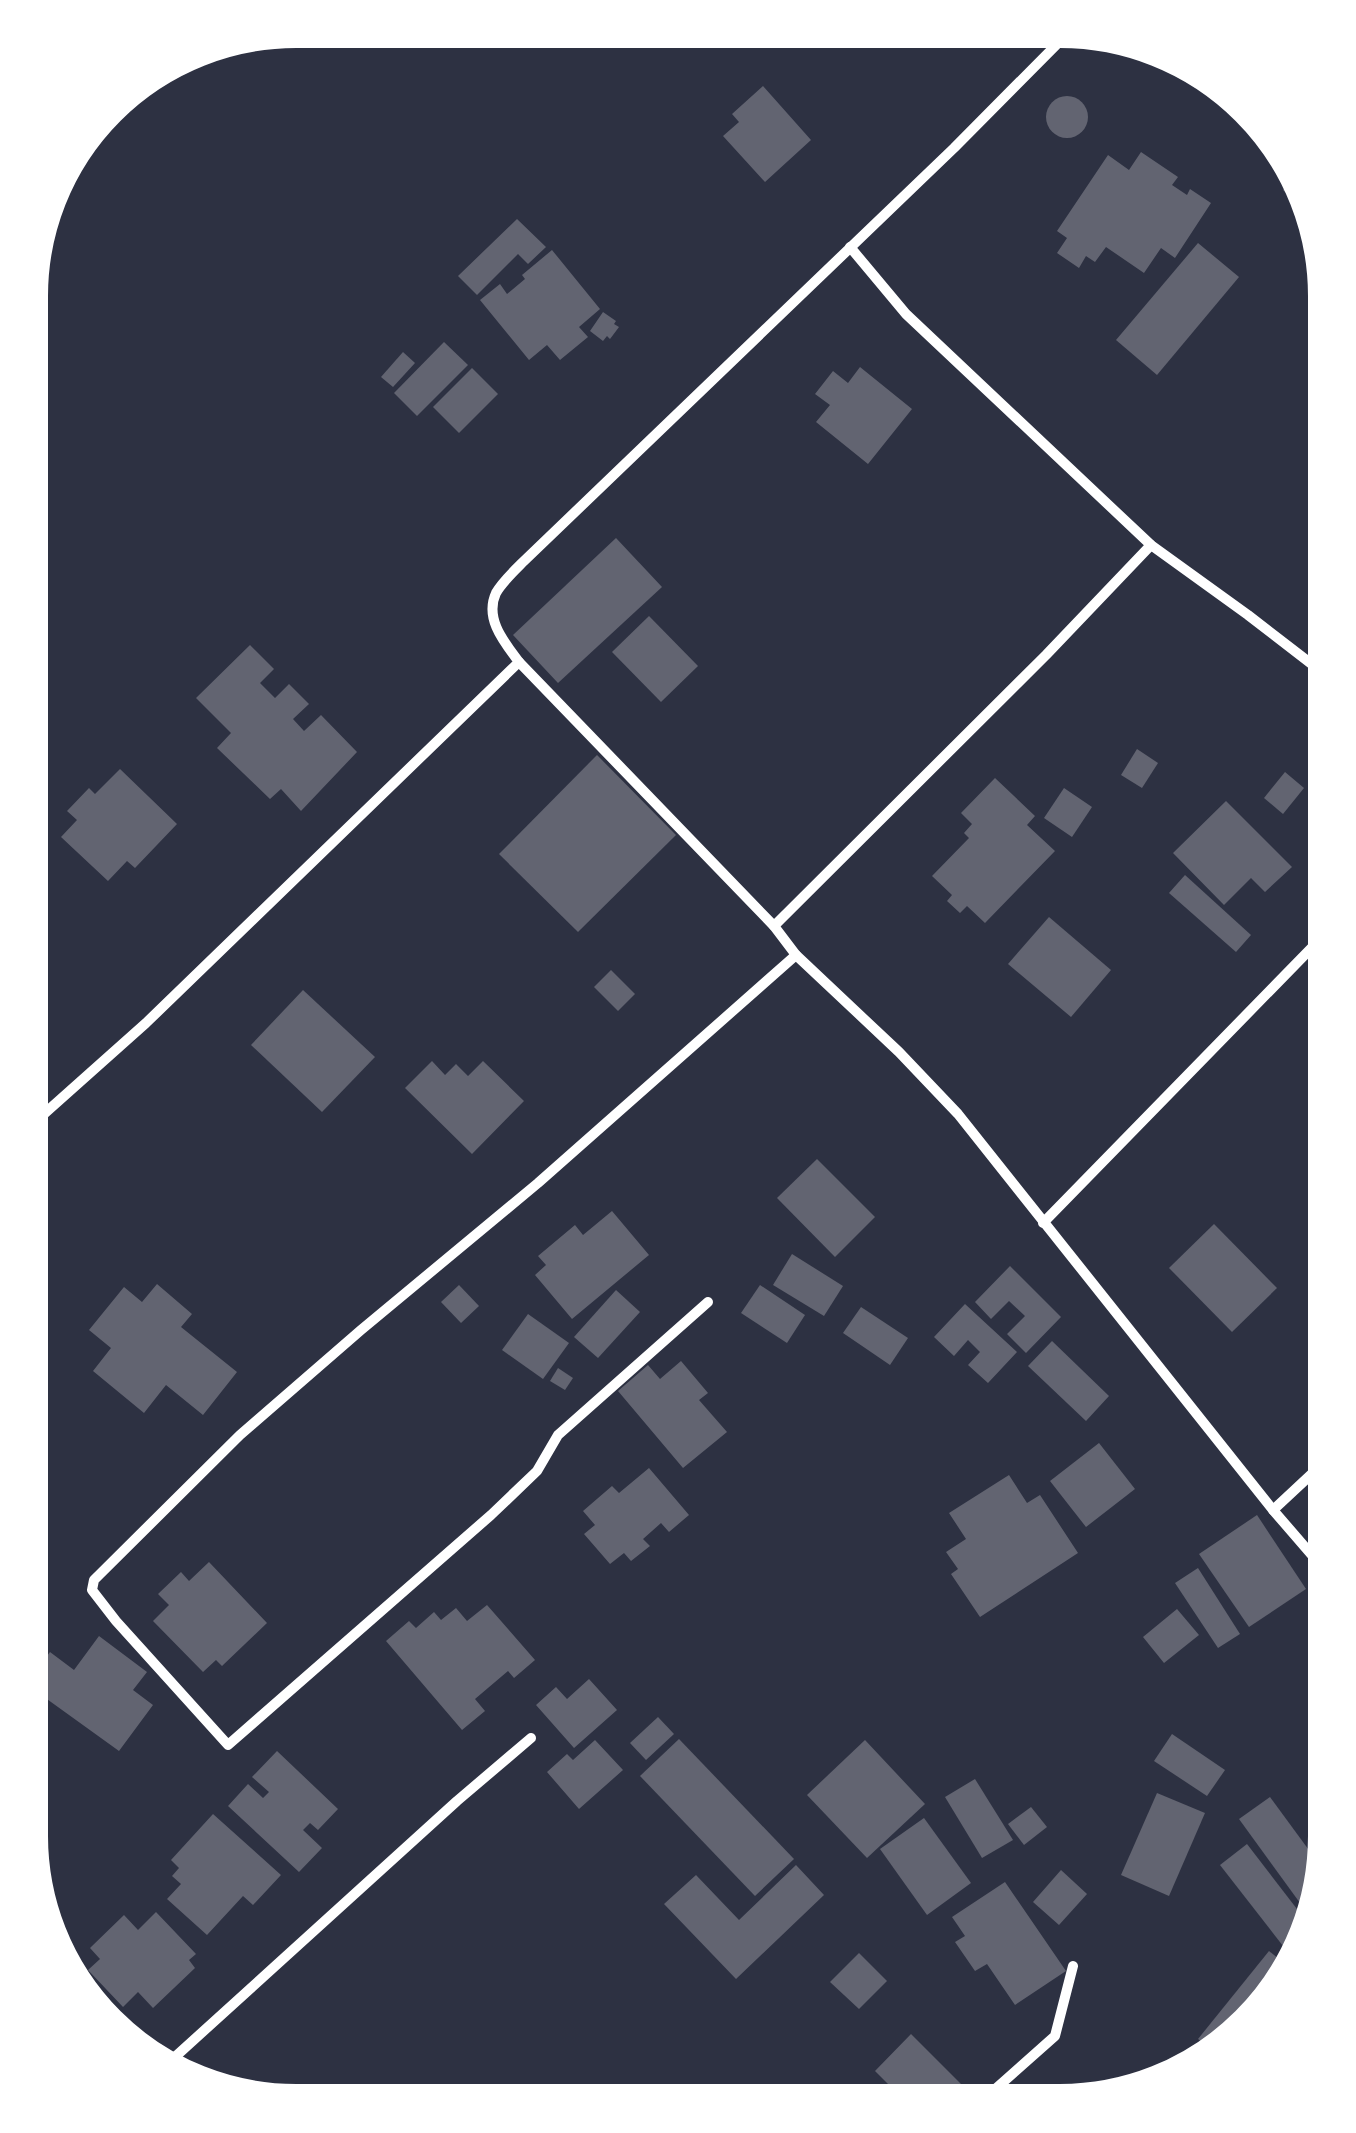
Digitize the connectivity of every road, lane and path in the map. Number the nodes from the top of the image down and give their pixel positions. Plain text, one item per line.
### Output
1 (1059, 42) edge
2 (850, 247) junction
3 (1151, 545) junction
4 (519, 662) junction
5 (1314, 667) edge
6 (774, 926) junction
7 (1314, 946) edge
8 (796, 955) junction
9 (42, 1116) edge
10 (1043, 1223) junction
11 (708, 1302) dead end
12 (1313, 1472) edge
13 (1273, 1510) junction
14 (1313, 1557) edge
15 (531, 1738) dead end
16 (1073, 1966) dead end
17 (174, 2058) edge
18 (994, 2090) edge

1 - 2 street
2 - 3 street
2 - 4 street
3 - 5 street
3 - 6 street
4 - 6 street
4 - 9 street
6 - 8 street
7 - 10 street
8 - 10 street
8 - 11 street
10 - 13 street
12 - 13 street
13 - 14 street
15 - 17 street
16 - 18 street

